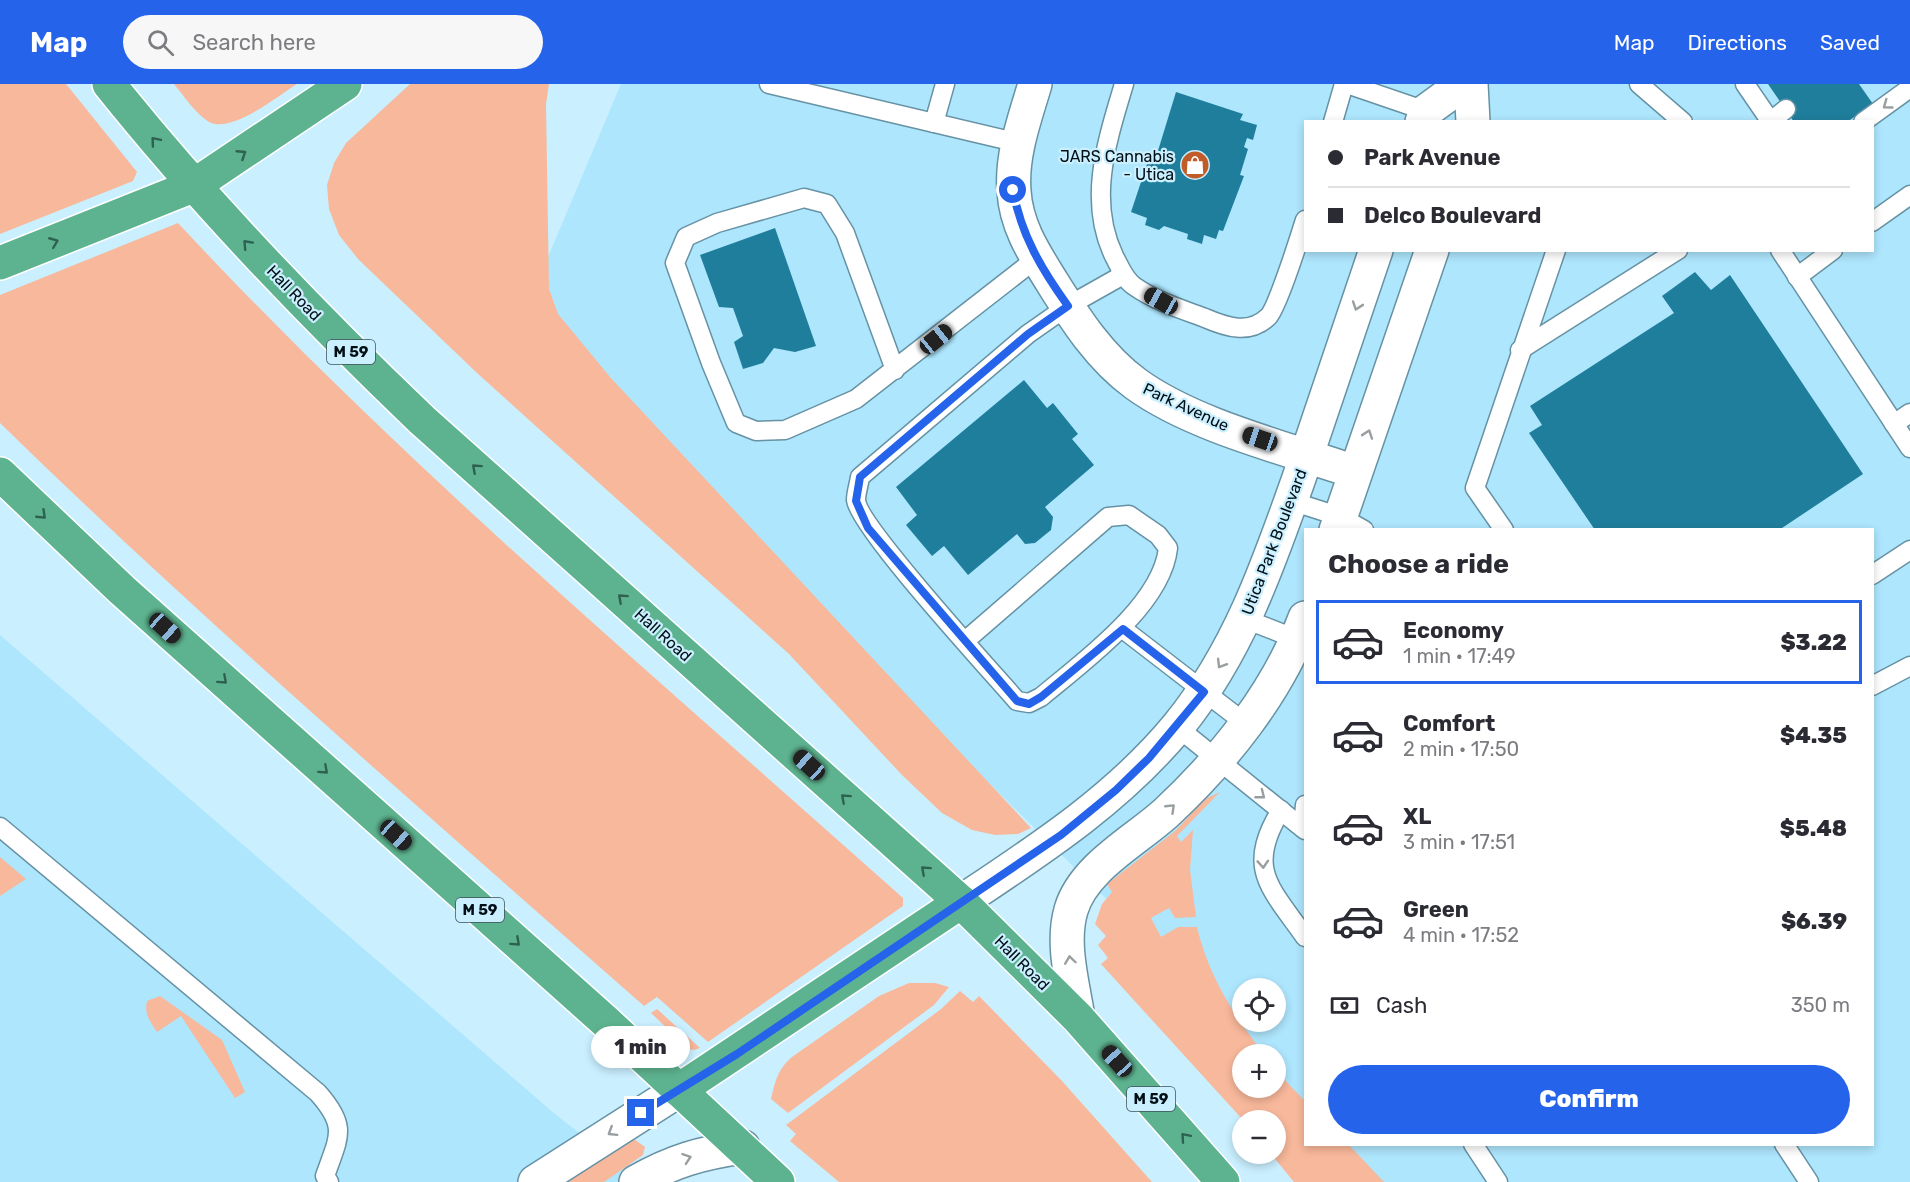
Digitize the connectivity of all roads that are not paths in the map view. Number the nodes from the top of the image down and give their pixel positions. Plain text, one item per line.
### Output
1 (109, 84) edge
2 (345, 84) edge
3 (769, 84) edge
4 (945, 84) edge
5 (1035, 84) edge
6 (1124, 84) edge
7 (1346, 84) edge
8 (1463, 84) edge
9 (1471, 84) edge
10 (1639, 84) edge
11 (1745, 84) edge
12 (1910, 88) edge
13 (1786, 110) dead end
14 (1424, 116) edge
15 (1335, 120) edge
16 (1473, 120) edge
17 (1681, 120) edge
18 (1770, 120) edge
19 (1772, 120) edge
20 (1866, 120) edge
21 (934, 123) junction
22 (1019, 143) junction
23 (193, 186) junction
24 (1910, 195) edge
25 (1874, 221) edge
26 (1304, 223) edge
27 (1375, 252) edge
28 (1431, 252) edge
29 (1555, 252) edge
30 (1675, 252) edge
31 (1781, 252) edge
32 (1830, 252) edge
33 (1037, 258) junction
34 (0, 263) edge
35 (1123, 276) junction
36 (1797, 277) junction
37 (1068, 306) junction
38 (1521, 350) junction
39 (895, 370) junction
40 (1910, 413) edge
41 (1894, 424) junction
42 (1910, 448) edge
43 (1307, 455) junction
44 (1355, 472) junction
45 (0, 474) edge
46 (1291, 501) junction
47 (1347, 525) edge
48 (1503, 528) edge
49 (1910, 550) edge
50 (1874, 574) edge
51 (1245, 619) junction
52 (1123, 629) junction
53 (1303, 633) edge
54 (965, 641) junction
55 (1910, 666) edge
56 (1874, 685) edge
57 (1204, 692) junction
58 (1245, 723) junction
59 (1177, 727) junction
60 (1217, 759) junction
61 (1281, 810) junction
62 (0, 827) edge
63 (1304, 829) edge
64 (961, 902) junction
65 (1304, 936) edge
66 (1078, 1018) junction
67 (679, 1090) junction
68 (1474, 1146) edge
69 (1785, 1146) edge
70 (743, 1147) junction
71 (329, 1182) edge
72 (535, 1182) edge
73 (636, 1182) edge
74 (778, 1182) edge
75 (1223, 1182) edge
76 (1498, 1182) edge
77 (1809, 1182) edge

23 -> 1 highway, Hall Road / M 59
23 -> 2 highway
3 - 21 lane
4 - 21 lane
5 - 22 street, Park Avenue
6 - 35 lane
7 - 14 lane
7 - 15 lane
8 - 14 street
9 - 16 street
10 - 17 lane
11 - 18 lane
12 -> 20 lane
13 - 19 lane
21 - 22 lane
22 - 33 street, Park Avenue
34 -> 23 highway
64 -> 23 highway, Hall Road / M 59
24 - 25 lane
26 - 35 lane
27 -> 43 street, Utica Park Boulevard
44 -> 28 street
29 - 38 lane
30 - 38 lane
31 - 36 lane
32 - 36 lane
33 - 37 street, Park Avenue
33 - 39 lane
35 - 37 lane
36 - 41 lane
37 - 43 street, Park Avenue
37 - 54 lane
38 - 48 lane
39 - 39 lane
40 - 41 lane
41 - 42 lane
43 - 44 street, Park Avenue
43 - 46 street, Utica Park Boulevard
44 - 47 street
45 -> 67 highway, M 59
46 - 47 lane
46 - 51 street, Utica Park Boulevard
49 - 50 lane
51 - 53 lane
51 -> 57 street, Utica Park Boulevard
52 - 54 lane
52 - 54 lane
52 - 57 lane
53 - 58 street
55 - 56 lane
57 - 58 lane
57 - 59 street, Utica Park Boulevard
58 - 60 street
59 - 60 lane
59 - 64 street, Utica Park Boulevard
60 -> 61 lane
66 -> 60 street
61 - 63 lane
61 -> 65 lane
62 - 71 lane
64 - 66 highway, Hall Road / M 59
64 - 67 highway
75 -> 66 highway, Hall Road / M 59
67 - 70 highway, M 59
67 -> 72 street
68 - 76 lane
69 - 77 lane
73 -> 70 street
70 - 74 highway, M 59

